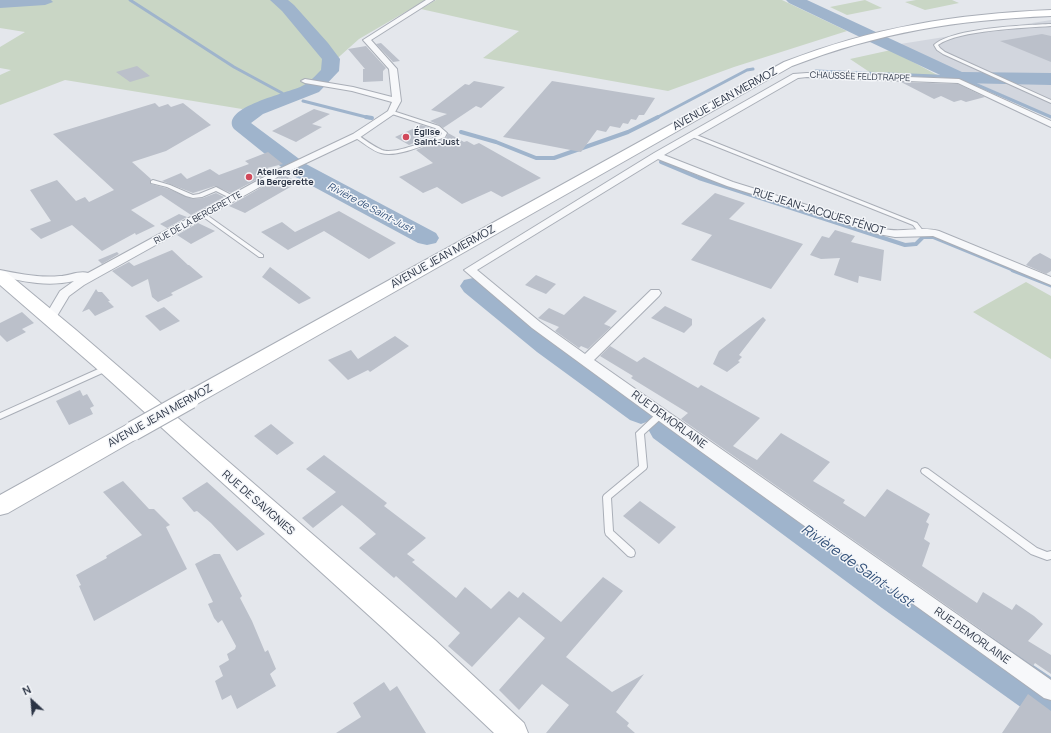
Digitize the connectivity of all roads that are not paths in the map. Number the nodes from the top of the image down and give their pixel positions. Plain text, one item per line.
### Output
1 (431, 0) edge
2 (1051, 14) edge
3 (1051, 25) edge
4 (309, 82) dead end
5 (397, 102) junction
6 (1051, 102) edge
7 (391, 112) junction
8 (1051, 124) edge
9 (692, 135) junction
10 (356, 136) junction
11 (657, 155) junction
12 (153, 182) dead end
13 (234, 198) junction
14 (204, 215) junction
15 (921, 232) junction
16 (261, 256) dead end
17 (117, 263) junction
18 (2, 280) edge
19 (1051, 280) edge
20 (655, 293) dead end
21 (50, 318) junction
22 (586, 361) junction
23 (107, 368) junction
24 (661, 414) junction
25 (0, 416) edge
26 (925, 471) dead end
27 (0, 506) edge
28 (631, 553) dead end
29 (1051, 555) edge
30 (1049, 690) edge
31 (514, 733) edge

1 - 5 street
2 - 27 main road, AVENUE JEAN MERMOZ, bridge
3 - 6 lane
4 - 5 street
5 - 7 street, RUE DE LA BERGERETTE
7 - 10 street, RUE DE LA BERGERETTE
7 - 10 lane
8 - 9 street, CHAUSSÉE FELDTRAPPE
9 - 11 street, CHAUSSÉE FELDTRAPPE
9 - 15 lane
10 - 13 street, RUE DE LA BERGERETTE
11 - 15 street, RUE JEAN-JACQUES FÉNOT
11 - 22 street, RUE DEMORLAINE
12 - 13 lane
13 - 14 street, RUE DE LA BERGERETTE
14 - 16 lane
14 - 17 street, RUE DE LA BERGERETTE
15 - 19 street, RUE JEAN-JACQUES FÉNOT
17 - 18 street, RUE DE LA BERGERETTE
17 - 21 street, RUE DE LA BERGERETTE
18 - 21 main road, RUE DE SAVIGNIES
20 - 22 street
21 - 23 main road, RUE DE SAVIGNIES
22 - 24 street, RUE DEMORLAINE
23 - 25 lane
23 - 31 main road, RUE DE SAVIGNIES
24 - 28 lane
24 - 30 street, RUE DEMORLAINE
26 - 29 lane

